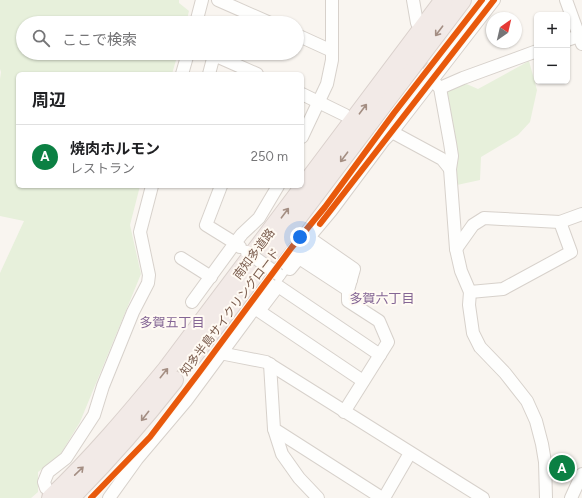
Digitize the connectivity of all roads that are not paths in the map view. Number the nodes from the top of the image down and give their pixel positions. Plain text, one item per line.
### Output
1 (202, 0) edge
2 (218, 0) edge
3 (332, 0) edge
4 (413, 0) edge
5 (444, 0) edge
6 (462, 0) edge
7 (494, 0) edge
8 (566, 0) edge
9 (198, 16) edge
10 (254, 16) edge
11 (417, 23) dead end
12 (304, 38) edge
13 (581, 38) edge
14 (570, 40) edge
15 (332, 50) junction
16 (534, 52) edge
17 (186, 60) edge
18 (211, 60) edge
19 (223, 60) edge
20 (244, 71) edge
21 (183, 72) edge
22 (209, 72) edge
23 (436, 84) junction
24 (304, 95) edge
25 (319, 101) junction
26 (345, 115) dead end
27 (392, 132) junction
28 (304, 133) edge
29 (450, 169) junction
30 (304, 186) edge
31 (151, 188) edge
32 (220, 188) edge
33 (277, 188) edge
34 (303, 188) edge
35 (582, 214) edge
36 (560, 222) junction
37 (308, 237) junction
38 (235, 243) junction
39 (456, 249) junction
40 (180, 258) dead end
41 (211, 277) junction
42 (278, 280) junction
43 (350, 285) junction
44 (470, 292) junction
45 (192, 302) dead end
46 (220, 353) junction
47 (380, 355) junction
48 (270, 364) junction
49 (363, 381) junction
50 (344, 412) junction
51 (274, 429) junction
52 (410, 454) junction
53 (582, 474) edge
54 (48, 493) edge
55 (70, 498) edge
56 (110, 498) edge
57 (318, 498) edge
58 (383, 498) edge
59 (483, 498) edge
60 (546, 498) edge
61 (571, 498) edge

1 - 9 street
2 - 10 street
3 - 15 street
4 - 11 street
30 -> 5 highway, 南知多道路
6 -> 55 highway, 南知多道路
7 - 23 street
8 - 13 street
12 - 15 street
13 - 14 street
15 - 25 street
16 - 23 street
17 - 21 street
18 - 22 street
19 - 20 street
23 - 27 street
23 - 29 street
24 - 25 street
25 - 26 street
25 - 28 street
27 - 29 street
27 - 37 street
29 - 39 street
31 - 54 street
32 - 38 street
33 - 38 street
54 -> 34 highway, 南知多道路
35 - 36 street
36 - 39 street
36 - 44 street
37 - 42 street
37 - 43 street
38 - 41 street
38 - 42 street, bridge
39 - 44 street
40 - 41 street
41 - 45 street
42 - 43 street
42 - 46 street
42 - 47 street
42 - 49 street
43 - 47 street
44 - 60 street
46 - 48 street
46 - 56 street
47 - 49 street
48 - 50 street
48 - 51 street
49 - 50 street
50 - 52 street
51 - 57 street
51 - 58 street
52 - 58 street
52 - 59 street
53 - 61 street

